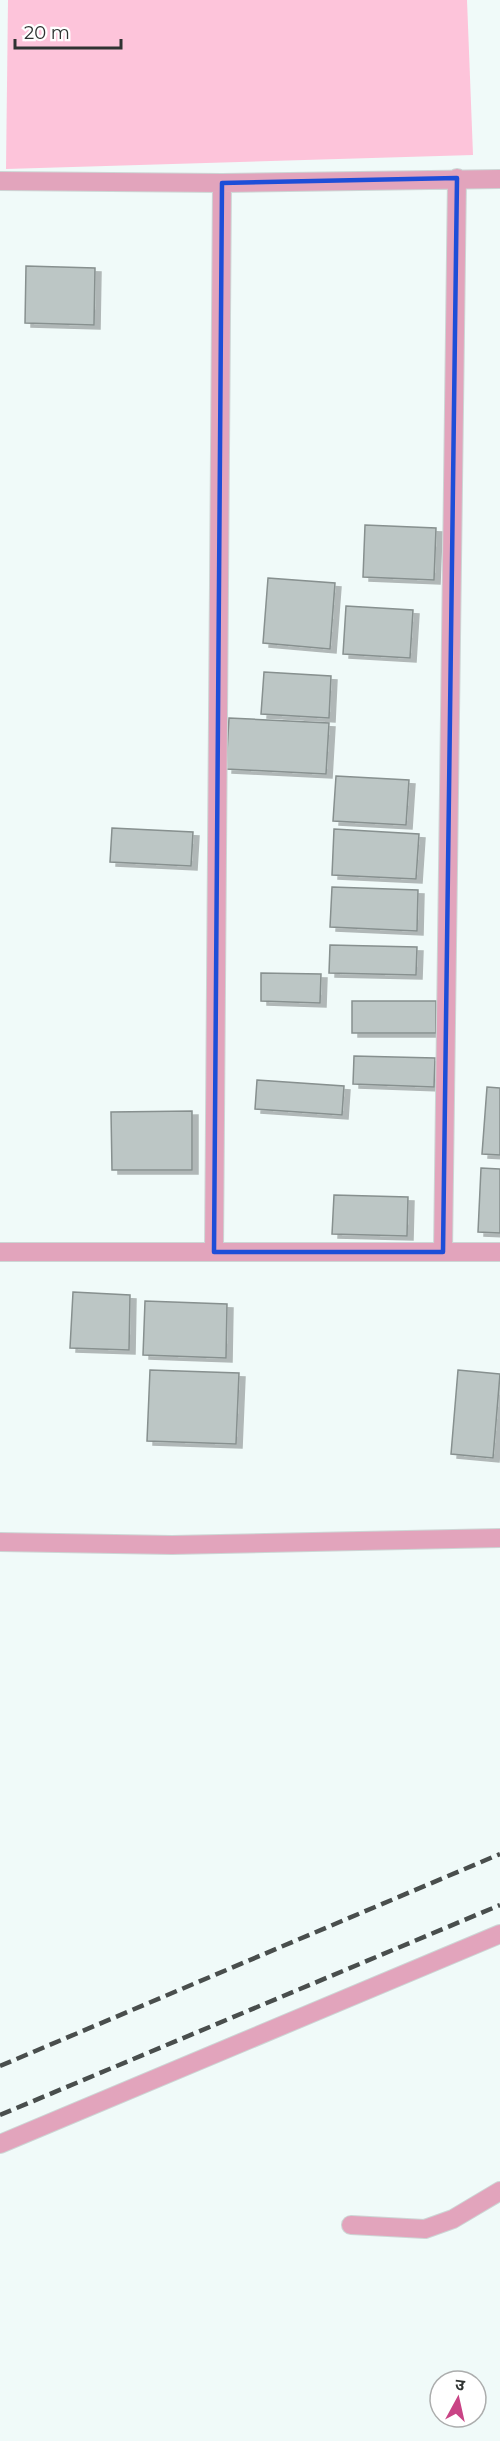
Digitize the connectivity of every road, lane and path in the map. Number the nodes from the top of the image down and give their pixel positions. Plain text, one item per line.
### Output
1 (457, 178) junction
2 (500, 179) edge
3 (0, 181) edge
4 (222, 183) junction
5 (0, 1252) edge
6 (214, 1252) junction
7 (443, 1252) junction
8 (500, 1252) edge
9 (500, 1539) edge
10 (0, 1542) edge
11 (500, 1934) edge
12 (0, 2144) edge
13 (500, 2191) edge
14 (351, 2225) dead end

1 - 2 street
1 - 4 street
1 - 7 street
3 - 4 street
4 - 6 street
5 - 6 street
6 - 7 street
7 - 8 street
9 - 10 street
11 - 12 street
13 - 14 street

